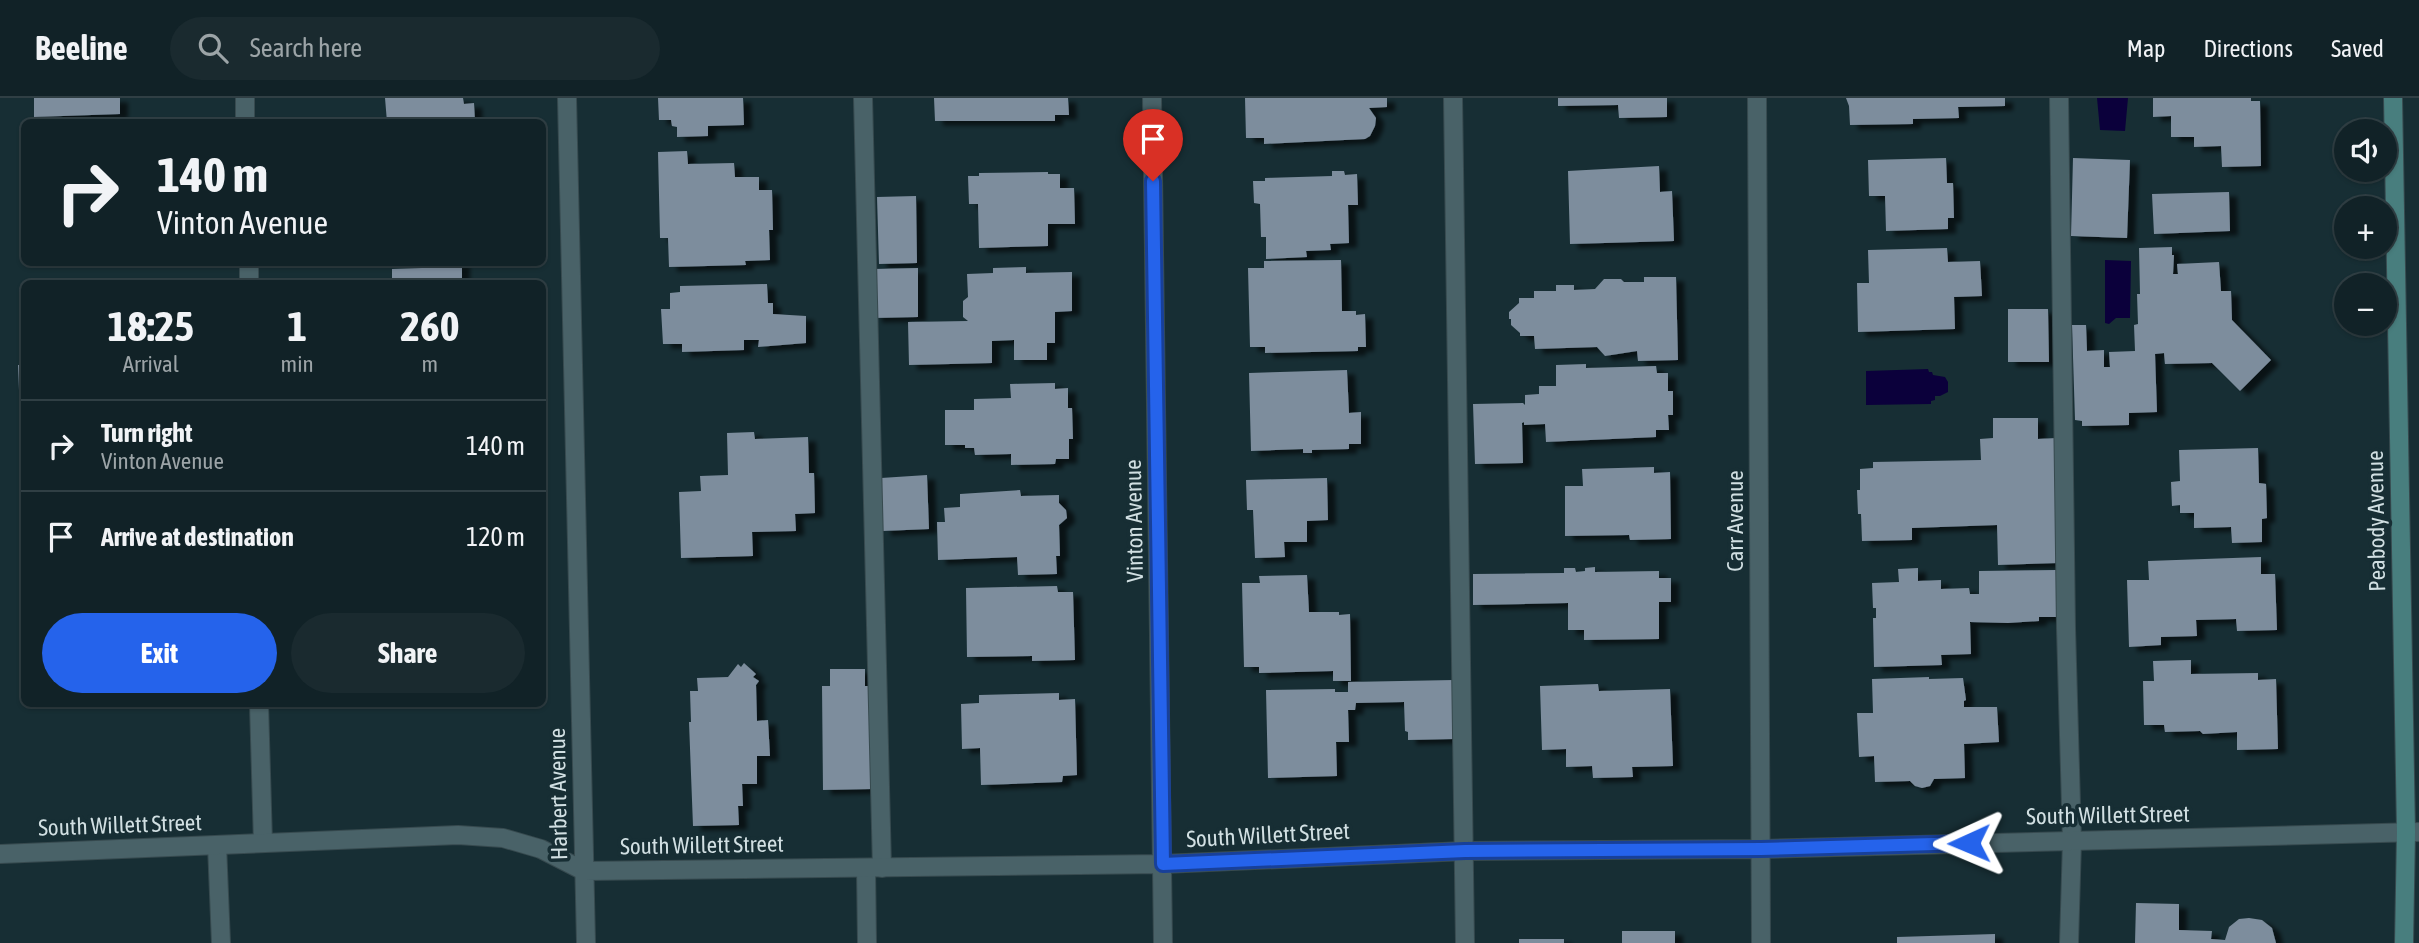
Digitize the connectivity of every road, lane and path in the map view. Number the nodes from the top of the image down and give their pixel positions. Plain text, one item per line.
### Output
1 (244, 98) edge
2 (567, 98) edge
3 (863, 98) edge
4 (1152, 98) edge
5 (1453, 98) edge
6 (1757, 98) edge
7 (2059, 98) edge
8 (2393, 98) edge
9 (245, 119) edge
10 (259, 707) edge
11 (2413, 832) edge
12 (2072, 841) junction
13 (263, 843) junction
14 (217, 845) junction
15 (1761, 849) junction
16 (1465, 851) junction
17 (0, 854) edge
18 (1163, 864) junction
19 (874, 868) junction
20 (584, 871) junction
21 (221, 943) edge
22 (586, 943) edge
23 (867, 943) edge
24 (1163, 943) edge
25 (1465, 943) edge
26 (1761, 943) edge
27 (2069, 943) edge
28 (2404, 943) edge

1 - 9 street
2 - 20 street, Harbert Avenue
3 - 19 street
4 - 18 street, Vinton Avenue
5 - 16 street
6 - 15 street, Carr Avenue
7 - 12 street
8 - 11 main road, Peabody Avenue
10 - 13 street
11 - 12 street, South Willett Street
11 - 28 main road, Peabody Avenue
12 - 15 street, South Willett Street
12 - 27 street
13 - 14 street, South Willett Street
13 - 20 street, South Willett Street
14 - 17 street, South Willett Street
14 - 21 street
15 - 16 street, South Willett Street
15 - 26 street, Carr Avenue
16 - 18 street, South Willett Street
16 - 25 street
18 - 19 street, South Willett Street
18 - 24 street, Vinton Avenue
19 - 20 street, South Willett Street
19 - 23 street
20 - 22 street, Harbert Avenue

